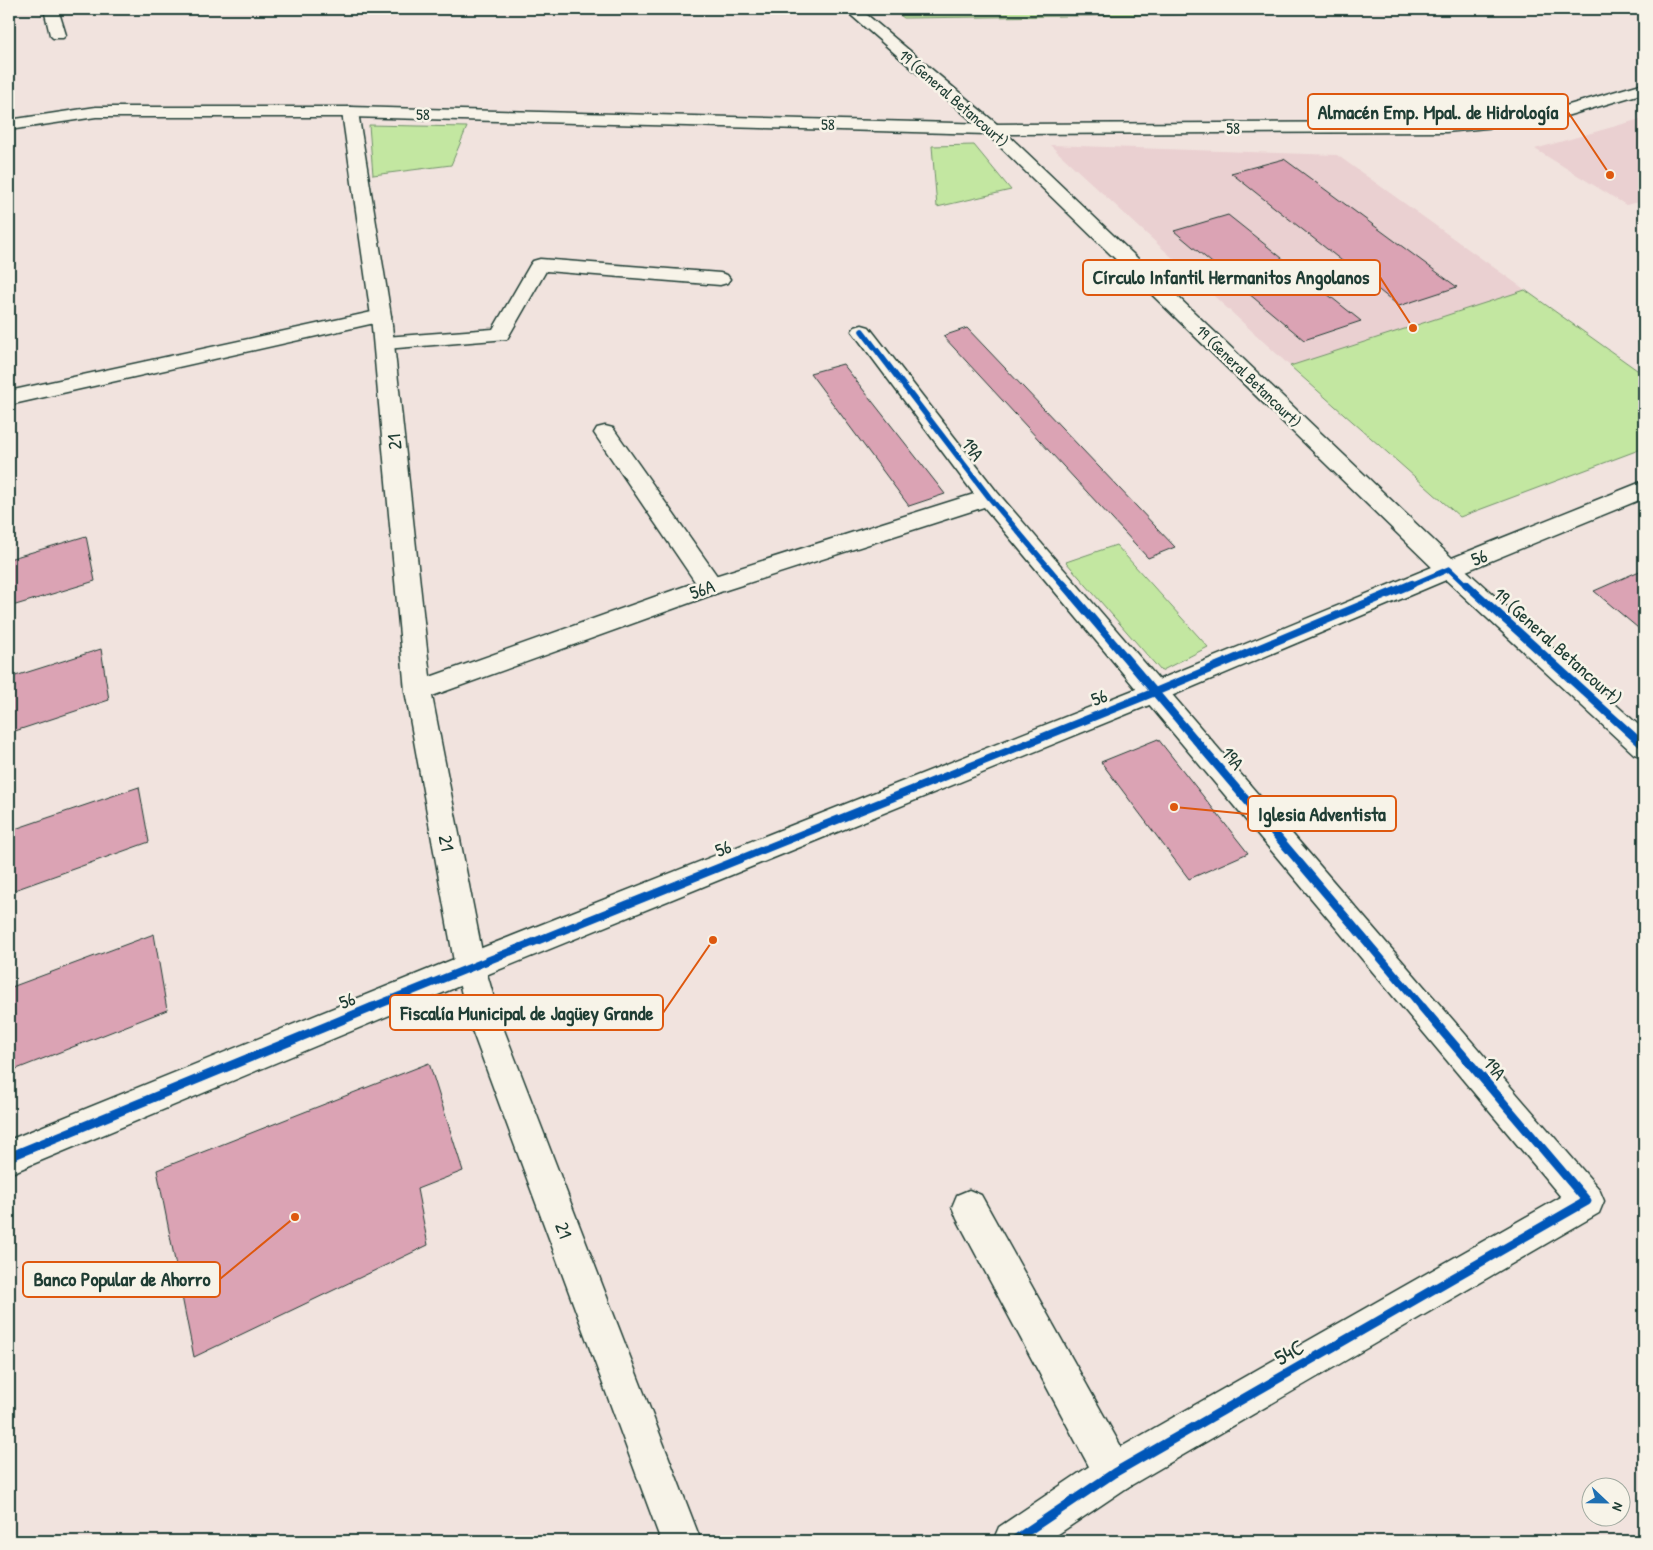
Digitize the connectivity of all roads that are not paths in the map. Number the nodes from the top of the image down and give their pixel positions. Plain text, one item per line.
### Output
1 (52, 9) edge
2 (850, 9) edge
3 (58, 35) dead end
4 (1644, 88) edge
5 (350, 112) junction
6 (9, 125) edge
7 (992, 129) junction
8 (720, 279) dead end
9 (383, 329) junction
10 (862, 331) dead end
11 (9, 398) edge
12 (605, 433) dead end
13 (1644, 489) edge
14 (989, 497) junction
15 (1449, 569) junction
16 (711, 586) junction
17 (418, 691) junction
18 (1155, 692) junction
19 (1644, 746) edge
20 (470, 967) junction
21 (9, 1157) edge
22 (1586, 1201) joint
23 (969, 1207) dead end
24 (1114, 1473) junction
25 (682, 1541) edge
26 (1012, 1541) edge

1 - 3 street
2 - 7 street, 19 (General Betancourt)
4 - 7 street, 58
5 - 6 street, 58
5 - 7 street, 58
5 - 9 street, 21
7 - 15 street, 19 (General Betancourt)
8 - 9 street
9 - 11 street
9 - 17 street, 21
10 - 14 street, 19A
12 - 16 street
13 - 15 street, 56
14 - 16 street, 56A
14 - 18 street, 19A
15 - 18 street, 56
15 - 19 street, 19 (General Betancourt)
16 - 17 street, 56A
17 - 20 street, 21
18 - 20 street, 56
18 - 22 street, 19A
20 - 21 street, 56
20 - 25 street, 21
22 - 24 street, 54C
23 - 24 street
24 - 26 street, 54C

